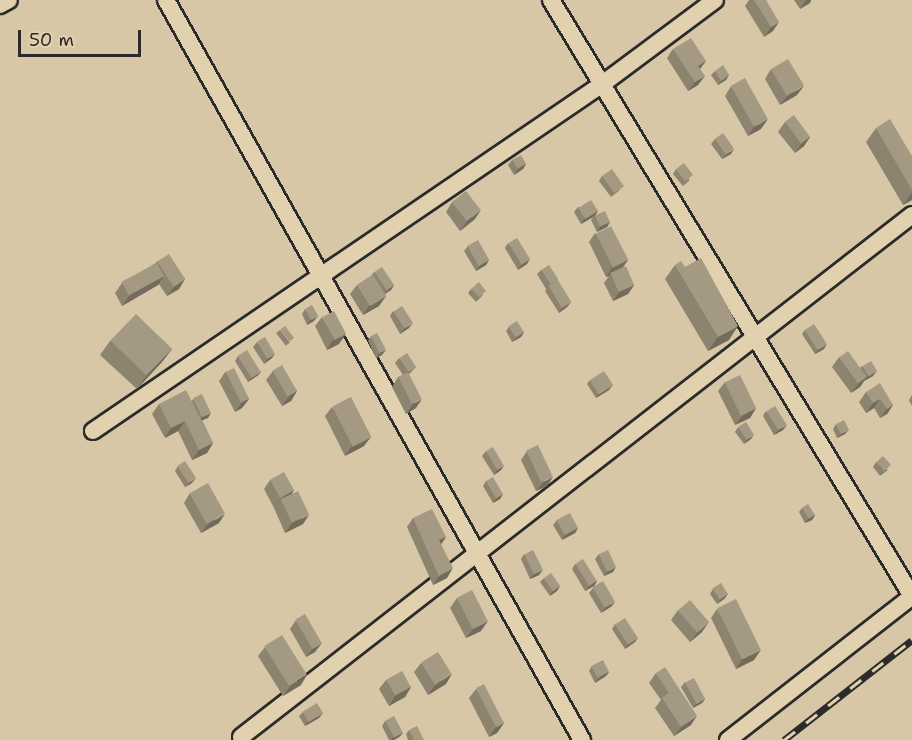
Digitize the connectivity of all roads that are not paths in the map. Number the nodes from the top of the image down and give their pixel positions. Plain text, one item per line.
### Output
1 (9, 0) edge
2 (166, 0) edge
3 (551, 0) edge
4 (715, 0) edge
5 (0, 5) edge
6 (601, 85) junction
7 (912, 216) edge
8 (322, 278) junction
9 (759, 338) junction
10 (93, 431) dead end
11 (478, 555) junction
12 (912, 596) edge
13 (241, 737) dead end
14 (582, 740) edge
15 (728, 740) edge

1 - 5 street
2 - 8 street
3 - 6 street
4 - 6 street
6 - 8 street
6 - 9 street
7 - 9 street
8 - 10 street
8 - 11 street
9 - 11 street
9 - 12 street
11 - 13 street
11 - 14 street
12 - 15 street

